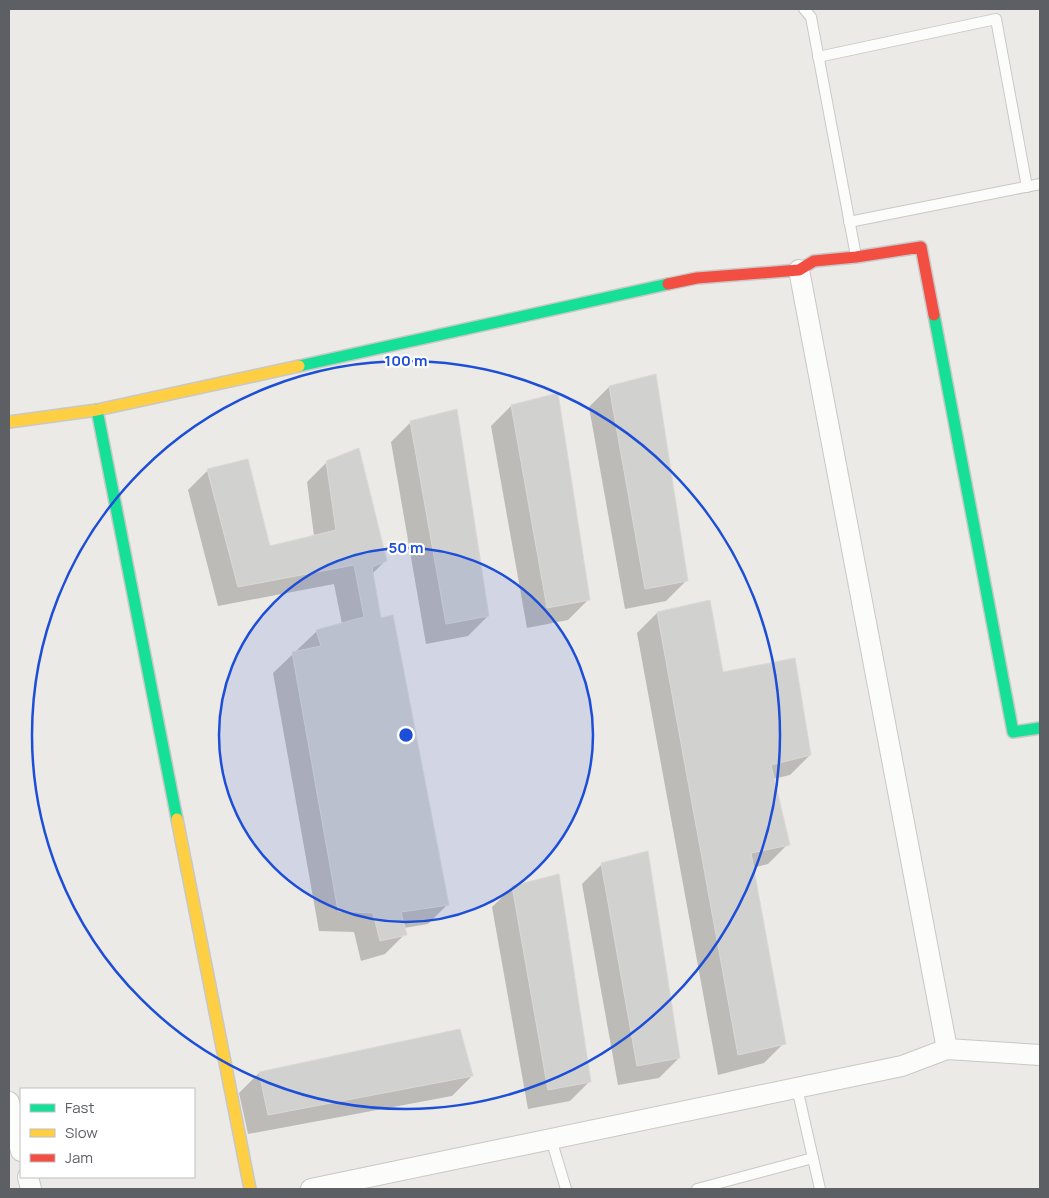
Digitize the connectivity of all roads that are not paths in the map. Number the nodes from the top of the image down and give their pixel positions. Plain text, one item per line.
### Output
1 (804, 9) edge
2 (818, 57) junction
3 (1040, 184) edge
4 (1027, 187) junction
5 (849, 222) junction
6 (856, 257) junction
7 (799, 270) junction
8 (97, 410) junction
9 (9, 422) edge
10 (1040, 728) edge
11 (947, 1049) junction
12 (1040, 1055) edge
13 (797, 1088) junction
14 (9, 1102) edge
15 (552, 1139) junction
16 (20, 1147) edge
17 (813, 1158) junction
18 (250, 1189) edge
19 (311, 1189) edge
20 (566, 1189) edge
21 (697, 1189) edge
22 (820, 1189) edge

1 - 2 lane
2 - 4 lane
2 - 5 lane
3 - 4 lane
4 - 5 lane
5 - 6 lane
6 - 7 street
6 - 10 street
7 - 8 street
7 - 11 street
8 - 9 street
8 - 18 street
11 - 12 street
11 - 13 street
13 - 15 street
13 - 17 lane
14 - 16 street
15 - 19 street
15 - 20 lane
17 - 21 lane
17 - 22 lane

